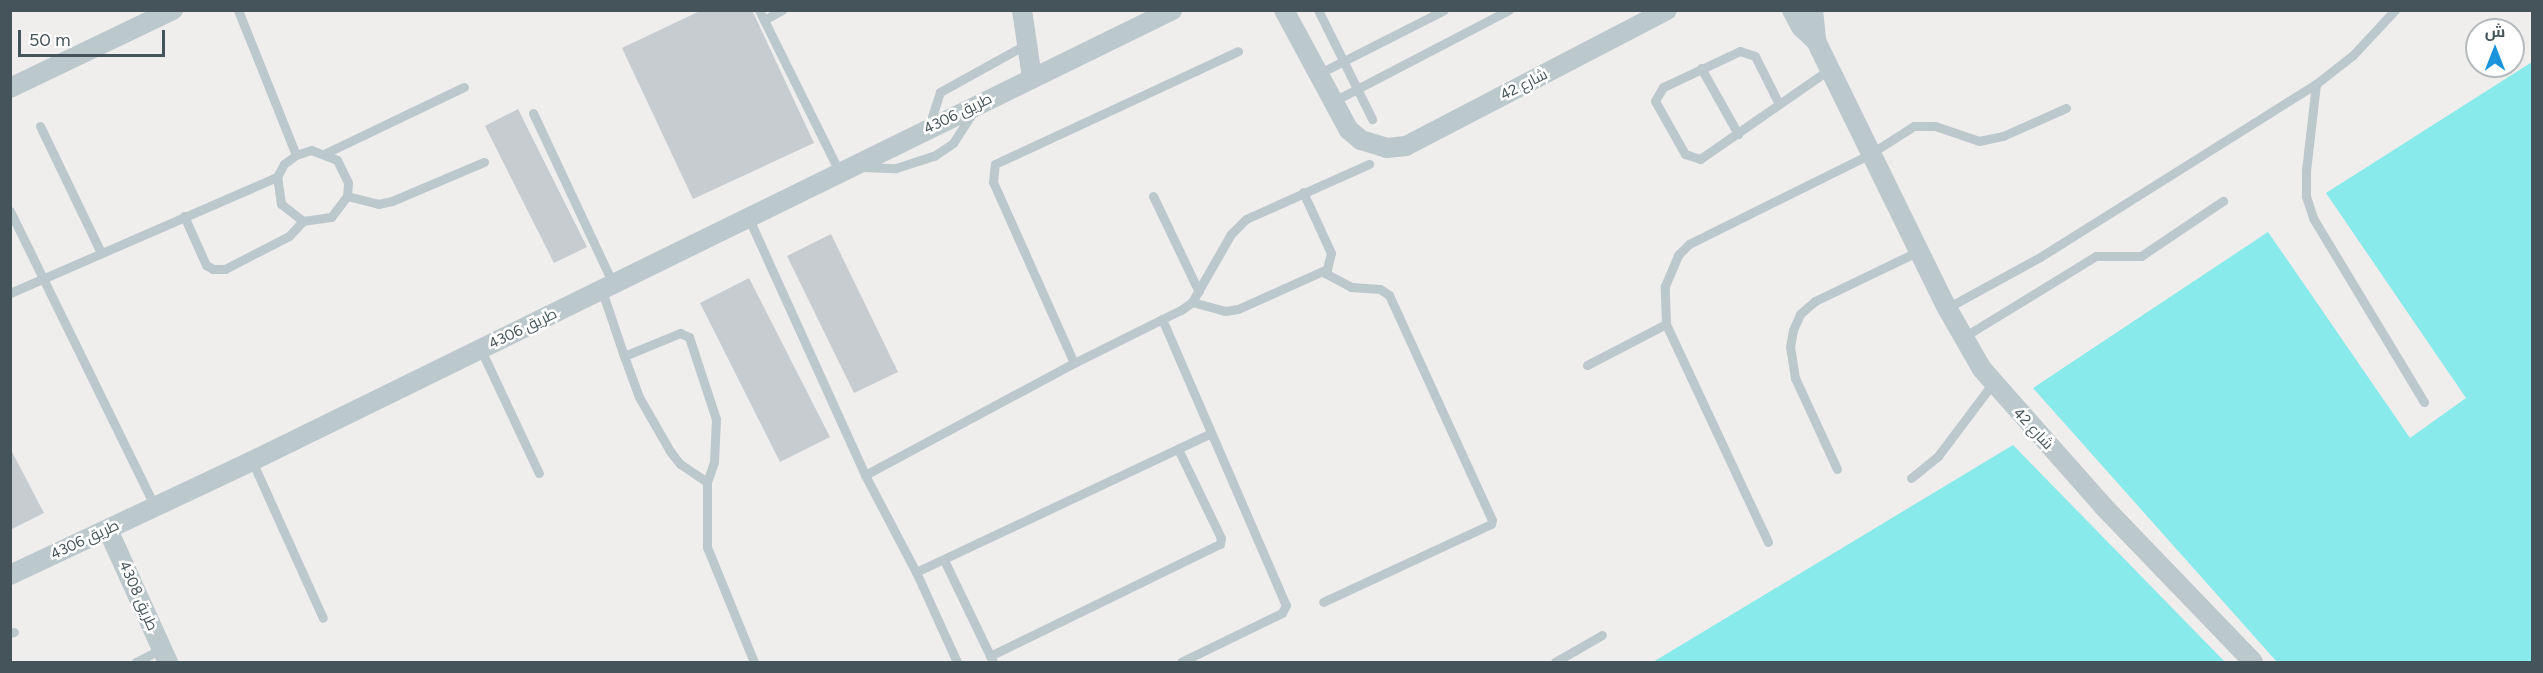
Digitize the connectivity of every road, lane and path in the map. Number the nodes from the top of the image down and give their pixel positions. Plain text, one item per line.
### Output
1 (238, 10) edge
2 (759, 10) edge
3 (782, 10) edge
4 (1022, 10) edge
5 (1172, 10) edge
6 (1318, 10) edge
7 (1444, 10) edge
8 (1509, 10) edge
9 (1667, 10) edge
10 (1792, 10) edge
11 (1813, 10) edge
12 (2396, 10) edge
13 (166, 12) edge
14 (1280, 13) edge
15 (764, 20) junction
16 (1816, 40) junction
17 (1027, 44) junction
18 (1238, 51) dead end
19 (1344, 61) junction
20 (1701, 68) junction
21 (1830, 69) junction
22 (1316, 75) junction
23 (1032, 78) junction
24 (2316, 84) junction
25 (464, 87) dead end
26 (10, 88) edge
27 (1356, 88) junction
28 (1331, 102) junction
29 (1778, 102) junction
30 (979, 104) junction
31 (2066, 108) dead end
32 (533, 113) dead end
33 (1372, 119) dead end
34 (40, 126) dead end
35 (928, 129) junction
36 (1738, 134) junction
37 (326, 153) junction
38 (1870, 154) junction
39 (296, 155) junction
40 (1373, 156) junction
41 (484, 162) dead end
42 (847, 170) junction
43 (277, 177) junction
44 (1303, 192) junction
45 (347, 196) junction
46 (1153, 196) dead end
47 (2223, 201) dead end
48 (10, 211) edge
49 (184, 216) junction
50 (749, 219) junction
51 (303, 221) junction
52 (1919, 251) junction
53 (101, 253) junction
54 (1323, 272) junction
55 (44, 278) junction
56 (608, 287) junction
57 (1199, 291) junction
58 (10, 293) edge
59 (1192, 302) junction
60 (1947, 308) junction
61 (1162, 319) junction
62 (1666, 324) junction
63 (1962, 338) junction
64 (481, 350) junction
65 (624, 356) junction
66 (1074, 363) junction
67 (1587, 364) dead end
68 (1993, 383) junction
69 (2424, 402) dead end
70 (1211, 433) junction
71 (1178, 449) junction
72 (252, 461) junction
73 (1837, 469) dead end
74 (539, 473) dead end
75 (865, 475) junction
76 (1911, 478) dead end
77 (707, 482) junction
78 (155, 507) junction
79 (108, 530) junction
80 (1767, 542) dead end
81 (944, 560) junction
82 (916, 572) junction
83 (10, 575) edge
84 (1323, 602) dead end
85 (322, 618) dead end
86 (1602, 635) dead end
87 (165, 656) edge
88 (991, 659) edge
89 (136, 663) edge
90 (754, 663) edge
91 (957, 663) edge
92 (1181, 663) edge
93 (1555, 663) edge
94 (2253, 663) edge

1 - 39 lane
2 - 15 lane
3 - 15 lane
4 - 17 street
5 - 23 street, طريق 4306
6 - 19 lane
7 - 19 lane
8 - 27 lane
9 - 40 street, شارع 42
10 - 16 street, شارع 42
11 - 16 street, شارع 42
12 - 24 lane
13 - 26 street
14 - 22 street
15 - 42 lane
16 - 21 street, شارع 42
17 - 23 street
17 - 35 lane
18 - 66 lane
19 - 22 lane
19 - 27 lane
20 - 29 lane
20 - 36 lane
20 - 36 lane
21 - 29 lane
21 - 38 street, شارع 42
22 - 28 street
23 - 30 street, طريق 4306
24 - 60 lane
24 - 69 lane
25 - 37 lane
27 - 28 lane
27 - 33 lane
28 - 40 street
29 - 36 lane
30 - 35 street, طريق 4306
30 - 42 lane
31 - 38 lane
32 - 56 lane
34 - 53 lane
35 - 42 street, طريق 4306
37 - 39 lane
37 - 45 lane
38 - 52 street, شارع 42
38 - 62 lane
39 - 43 lane
40 - 44 lane
41 - 45 lane
42 - 50 street, طريق 4306
43 - 49 lane
43 - 51 lane
44 - 54 lane
44 - 57 lane
45 - 51 lane
46 - 57 lane
47 - 63 lane
48 - 55 lane
49 - 51 lane
49 - 53 lane
50 - 56 street, طريق 4306
50 - 75 lane
52 - 60 street, شارع 42
52 - 73 lane
53 - 55 lane
54 - 59 lane
54 - 84 lane
55 - 58 lane
55 - 78 lane
56 - 64 street, طريق 4306
56 - 65 lane
57 - 59 lane
59 - 61 lane
60 - 63 street, شارع 42
61 - 66 lane
61 - 70 lane
62 - 67 lane
62 - 80 lane
63 - 68 street, شارع 42
64 - 72 street, طريق 4306
64 - 74 lane
65 - 77 lane
65 - 77 lane
66 - 75 lane
68 - 76 lane
68 - 94 street, شارع 42
70 - 71 lane
70 - 92 lane
71 - 81 lane
71 - 88 lane
72 - 78 street, طريق 4306
72 - 85 lane
75 - 82 lane
77 - 90 lane
78 - 79 street, طريق 4306
79 - 83 street, طريق 4306
79 - 87 street, طريق 4308
81 - 82 lane
81 - 88 lane
82 - 91 lane
86 - 93 lane
87 - 89 lane

